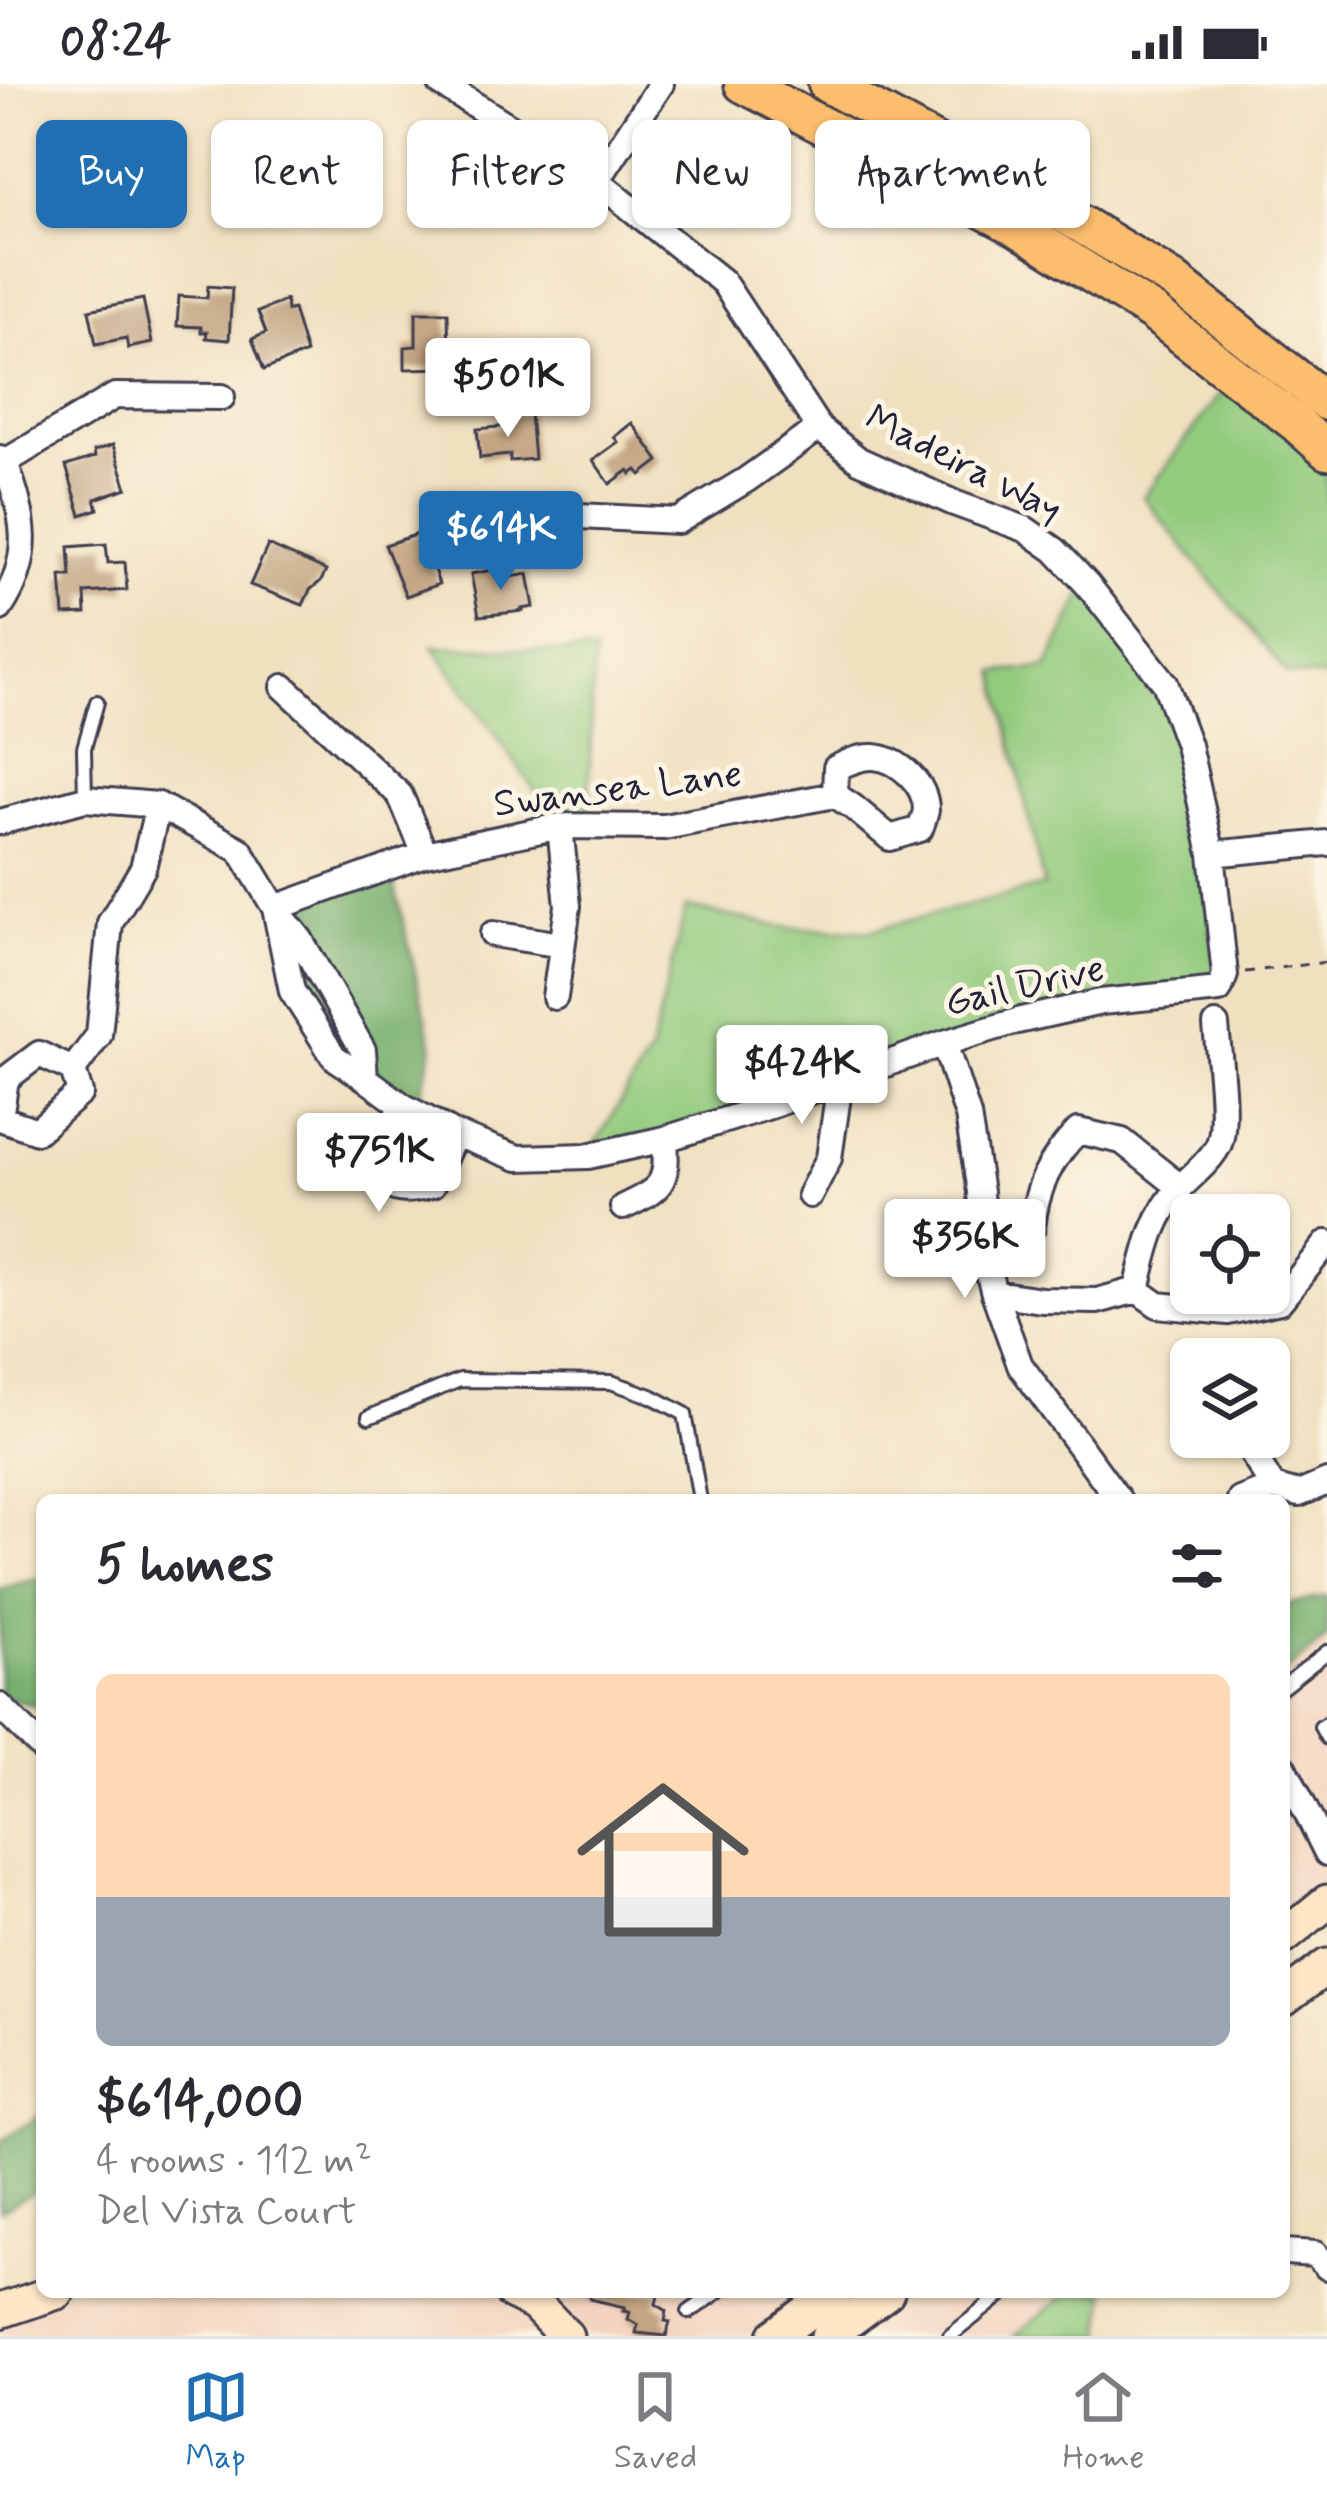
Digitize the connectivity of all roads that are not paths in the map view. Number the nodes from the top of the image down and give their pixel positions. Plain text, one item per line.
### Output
1 (441, 84) edge
2 (661, 84) edge
3 (743, 84) edge
4 (827, 84) edge
5 (499, 120) edge
6 (608, 164) edge
7 (608, 190) edge
8 (222, 397) dead end
9 (1327, 402) edge
10 (819, 428) junction
11 (1327, 451) edge
12 (3, 460) edge
13 (482, 511) dead end
14 (0, 608) edge
15 (284, 687) dead end
16 (97, 702) dead end
17 (835, 795) dead end
18 (85, 799) junction
19 (158, 805) junction
20 (0, 822) edge
21 (560, 826) junction
22 (1327, 843) edge
23 (424, 854) junction
24 (1212, 854) junction
25 (275, 908) junction
26 (493, 934) dead end
27 (562, 946) junction
28 (1225, 975) joint
29 (556, 997) dead end
30 (1216, 1025) dead end
31 (944, 1042) junction
32 (73, 1070) dead end
33 (840, 1082) junction
34 (404, 1106) junction
35 (455, 1134) junction
36 (665, 1139) junction
37 (1180, 1187) junction
38 (810, 1196) dead end
39 (623, 1207) dead end
40 (1032, 1228) dead end
41 (1327, 1243) edge
42 (1137, 1290) junction
43 (994, 1293) junction
44 (370, 1417) dead end
45 (1255, 1458) edge
46 (1327, 1482) edge
47 (1273, 1487) junction
48 (699, 1494) edge
49 (1115, 1494) edge
50 (1255, 1494) edge
51 (1327, 1652) edge
52 (1290, 1681) edge
53 (0, 1706) edge
54 (1327, 1723) edge
55 (1327, 1738) edge
56 (36, 1742) edge
57 (1290, 1775) edge
58 (1318, 1812) edge
59 (1327, 1853) edge
60 (1327, 1901) edge
61 (1290, 1931) edge
62 (1290, 2252) edge
63 (1327, 2267) edge
64 (39, 2298) edge
65 (532, 2298) edge
66 (709, 2298) edge
67 (826, 2298) edge
68 (879, 2298) edge
69 (998, 2298) edge
70 (0, 2311) edge
71 (689, 2312) dead end
72 (566, 2336) edge
73 (776, 2336) edge
74 (828, 2336) edge
75 (950, 2336) edge

1 - 5 street, Madeira Way
2 - 6 street
3 - 11 main road
4 - 9 main road
7 - 10 street, Madeira Way
8 - 12 street
10 - 13 street
10 - 24 street, Madeira Way
12 - 14 street
15 - 23 street
16 - 18 lane
17 - 21 street, Swansea Lane
18 - 19 street, Gail Drive
18 - 20 street, Gail Drive
19 - 25 street, Gail Drive
19 - 32 street
21 - 23 street, Swansea Lane
21 - 27 street
22 - 24 street
23 - 25 street, Swansea Lane
24 - 28 street, Madeira Way
25 - 34 street, Gail Drive
26 - 27 street
27 - 29 street
28 - 31 street, Gail Drive
30 - 37 street
31 - 33 street, Gail Drive
31 - 43 street
33 - 36 street, Gail Drive
33 - 38 street
34 - 35 street, Gail Drive
34 - 35 street
35 - 36 street, Gail Drive
36 - 39 street
37 - 40 street
37 - 42 street
41 - 42 street
42 - 43 street
43 - 49 street
44 - 48 lane
45 - 47 street
46 - 47 street
47 - 50 street
51 - 52 lane
53 - 56 street
54 - 55 lane
57 - 58 street
58 - 59 street
60 - 61 main road
62 - 63 street
64 - 70 main road
65 - 72 main road
66 - 71 lane
67 - 73 main road
68 - 74 main road
69 - 75 lane

